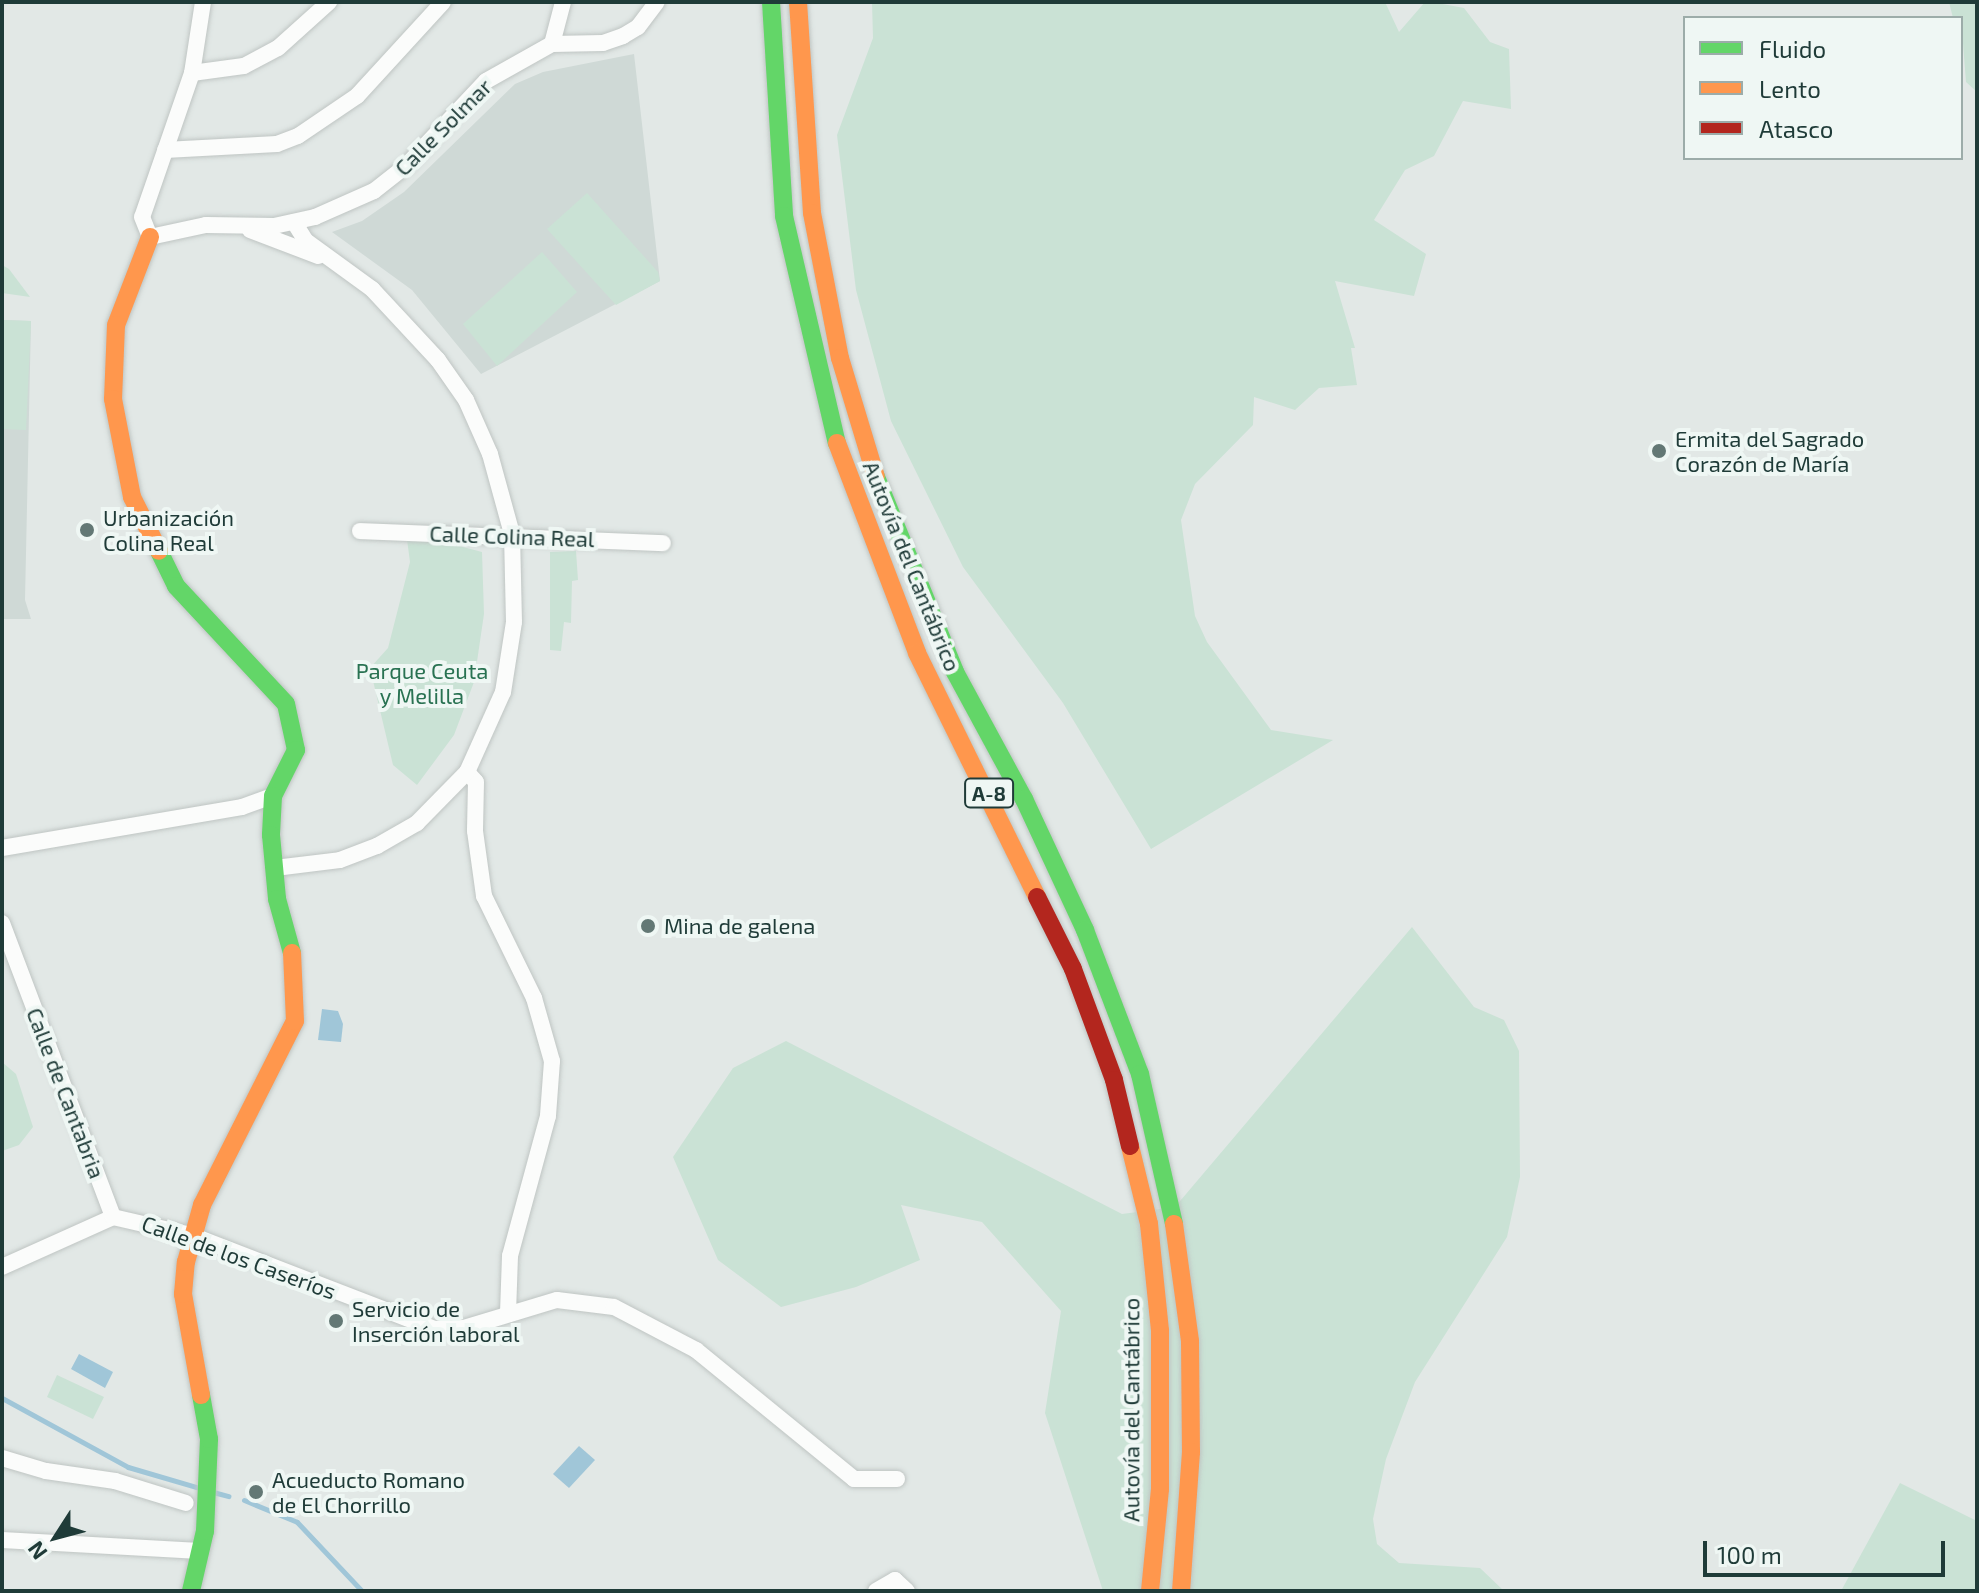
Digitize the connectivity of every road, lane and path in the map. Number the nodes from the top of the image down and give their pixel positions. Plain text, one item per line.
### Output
1 (203, 2) edge
2 (329, 2) edge
3 (443, 2) edge
4 (563, 2) edge
5 (657, 2) edge
6 (771, 2) edge
7 (798, 2) edge
8 (552, 44) junction
9 (192, 73) junction
10 (165, 150) junction
11 (294, 222) junction
12 (241, 226) junction
13 (150, 237) junction
14 (335, 262) junction
15 (360, 531) dead end
16 (512, 534) junction
17 (663, 543) dead end
18 (467, 772) junction
19 (273, 796) junction
20 (2, 848) edge
21 (275, 868) junction
22 (2, 923) edge
23 (113, 1217) junction
24 (191, 1235) junction
25 (2, 1267) edge
26 (508, 1312) junction
27 (2, 1458) edge
28 (897, 1479) dead end
29 (186, 1503) dead end
30 (2, 1540) edge
31 (200, 1551) junction
32 (191, 1590) edge
33 (876, 1591) edge
34 (907, 1591) edge
35 (1150, 1591) edge
36 (1181, 1591) edge

1 - 9 street
2 - 9 street
3 - 10 street
4 - 8 street
5 - 8 street
6 - 35 main road, Autovía del Cantábrico / A-8
7 - 36 main road, Autovía del Cantábrico / A-8
8 - 11 street, Calle Solmar
9 - 10 street
10 - 13 street
11 - 12 street, Calle Solmar
11 - 14 street
12 - 13 street, Calle Solmar
12 - 14 street
13 - 19 main road
14 - 16 street
15 - 16 street, Calle Colina Real
16 - 17 street, Calle Colina Real
16 - 18 street
18 - 21 street
18 - 26 street
19 - 20 street
19 - 21 main road
21 - 24 main road
22 - 23 street, Calle de Cantabria
23 - 24 street, Calle de los Caseríos
23 - 25 street, Calle de los Caseríos
24 - 26 street, Calle de los Caseríos
24 - 31 main road
26 - 28 street, Calle de los Caseríos
27 - 29 street
30 - 31 street
31 - 32 main road
33 - 34 street

